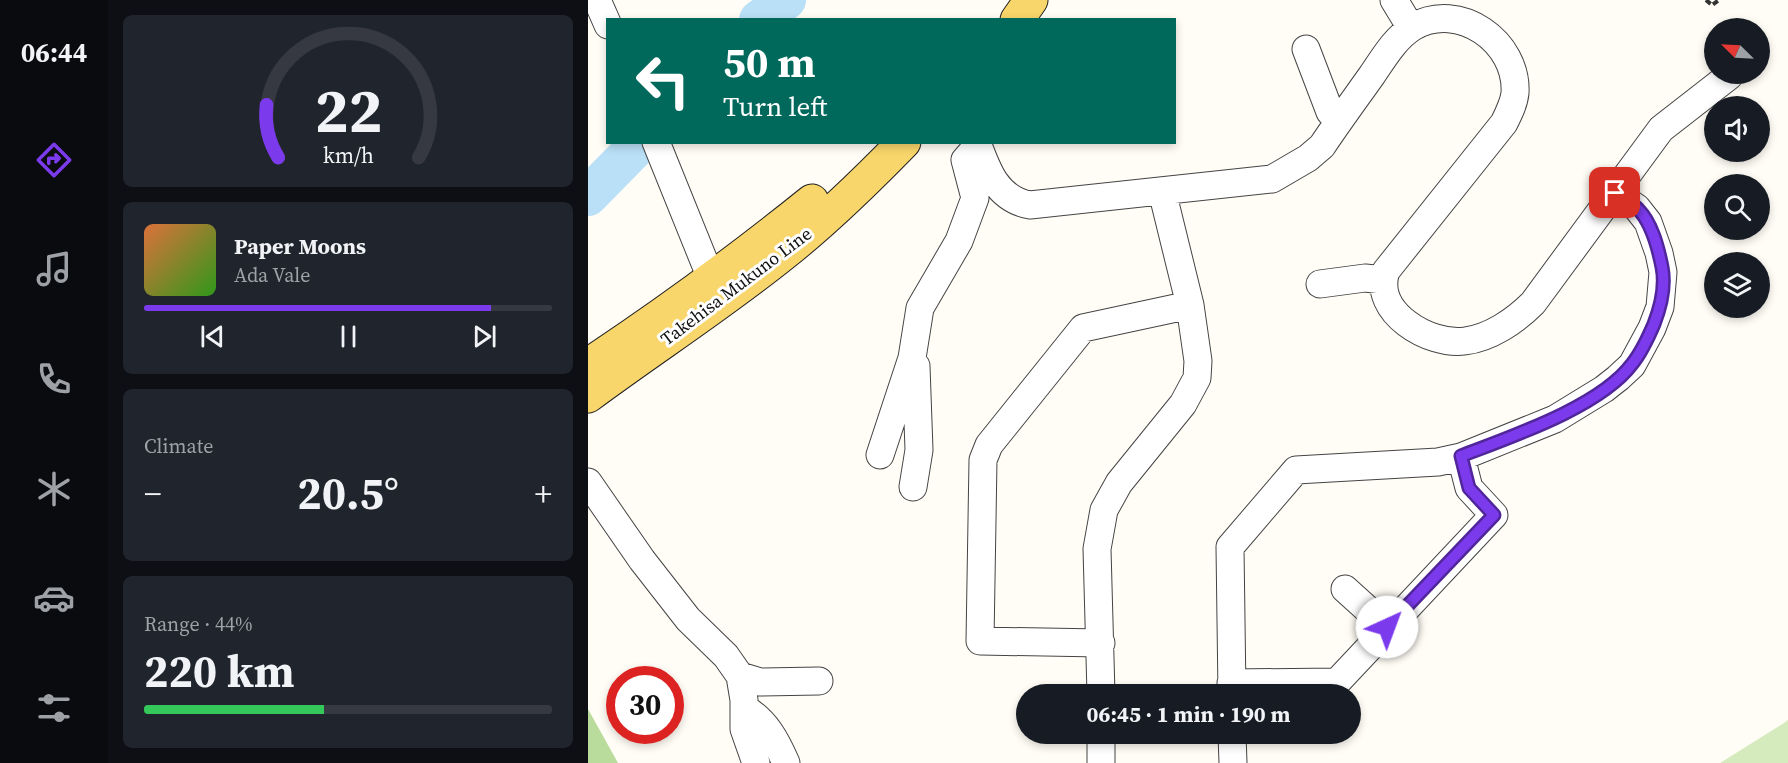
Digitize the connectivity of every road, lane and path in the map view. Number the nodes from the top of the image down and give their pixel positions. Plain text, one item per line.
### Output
1 (597, 0) edge
2 (1008, 0) edge
3 (1032, 0) edge
4 (1394, 0) edge
5 (1706, 0) edge
6 (1719, 0) edge
7 (994, 18) edge
8 (1018, 18) edge
9 (606, 20) edge
10 (1411, 28) junction
11 (1306, 49) dead end
12 (1719, 84) edge
13 (1339, 121) junction
14 (657, 144) edge
15 (878, 144) edge
16 (902, 144) edge
17 (976, 144) edge
18 (977, 144) edge
19 (1162, 191) junction
20 (1615, 193) junction
21 (1383, 280) junction
22 (1320, 284) dead end
23 (716, 290) junction
24 (1190, 305) junction
25 (915, 342) junction
26 (588, 365) edge
27 (588, 396) edge
28 (880, 455) dead end
29 (1461, 456) junction
30 (588, 482) edge
31 (913, 488) dead end
32 (1345, 589) dead end
33 (1387, 627) junction
34 (1101, 643) junction
35 (740, 676) junction
36 (819, 681) dead end
37 (1101, 684) edge
38 (1232, 684) edge
39 (1307, 684) edge
40 (744, 708) junction
41 (1101, 744) edge
42 (1233, 744) edge
43 (756, 763) edge
44 (786, 763) edge
45 (1101, 763) edge
46 (1233, 763) edge

1 - 9 street
2 - 7 main road
3 - 8 main road
4 - 10 street
5 - 6 path
10 - 13 street
10 - 21 street
11 - 13 street
12 - 20 street
13 - 19 street
14 - 23 street
15 - 23 main road, Takehisa Mukuno Line
16 - 23 main road, Takehisa Mukuno Line
17 - 25 street
18 - 19 street
19 - 24 street
20 - 21 street
20 - 29 street
21 - 22 street
23 - 26 main road, Takehisa Mukuno Line
23 - 27 main road, Takehisa Mukuno Line
24 - 34 street
24 - 34 street
25 - 28 street
25 - 31 street
29 - 33 street
29 - 38 street
30 - 35 street
32 - 33 street
33 - 39 street
34 - 37 street
35 - 36 street
35 - 40 street
40 - 43 street
40 - 44 street
41 - 45 street
42 - 46 street

